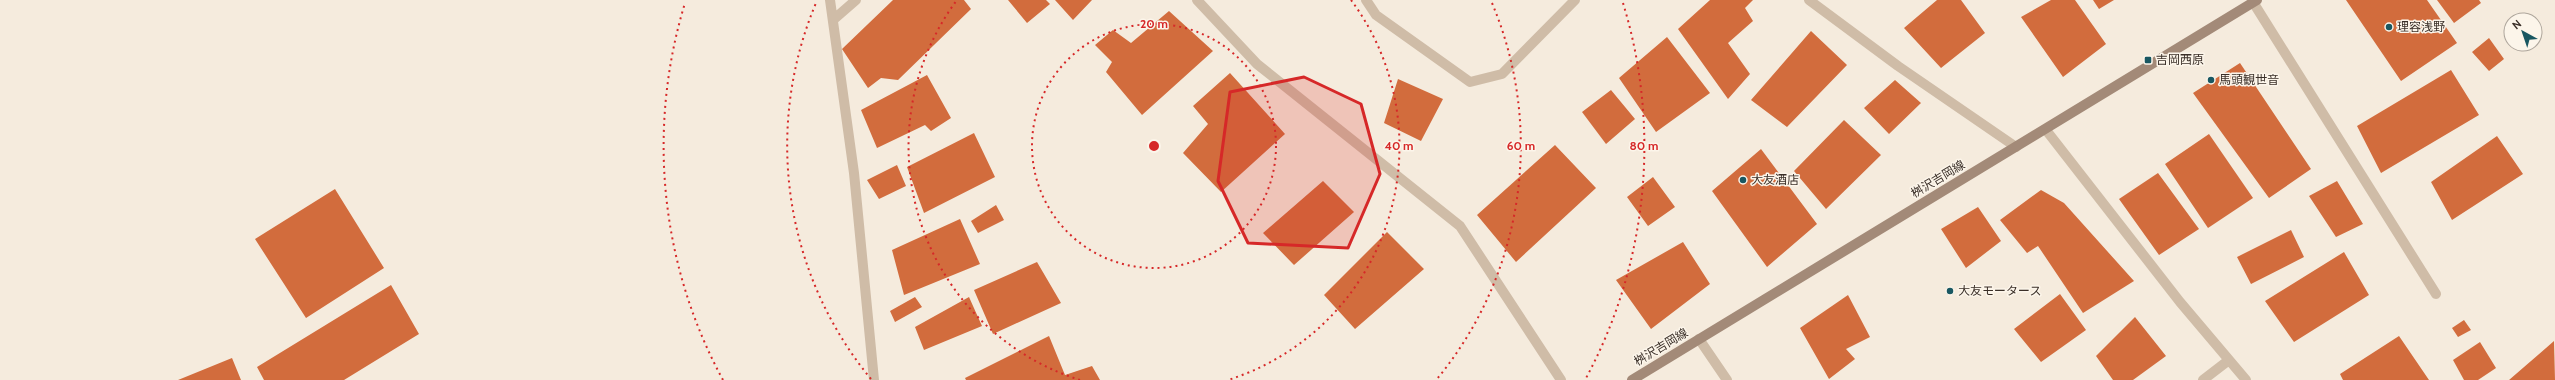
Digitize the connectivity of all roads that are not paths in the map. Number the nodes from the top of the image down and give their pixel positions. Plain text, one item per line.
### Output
1 (830, 0) edge
2 (856, 0) edge
3 (1197, 0) edge
4 (1366, 0) edge
5 (1575, 0) edge
6 (1809, 0) edge
7 (2255, 1) edge
8 (833, 20) junction
9 (2046, 130) junction
10 (2016, 147) junction
11 (2436, 294) dead end
12 (1699, 339) junction
13 (2229, 360) junction
14 (874, 380) edge
15 (1561, 380) edge
16 (1632, 380) edge
17 (1727, 380) edge
18 (2203, 380) edge
19 (2246, 380) edge

1 - 8 street
2 - 8 street
3 - 15 street
4 - 5 street
6 - 10 street
7 - 9 main road, 桝沢吉岡線
7 - 11 street
8 - 14 street
9 - 10 main road, 桝沢吉岡線
9 - 13 street
10 - 12 main road, 桝沢吉岡線
12 - 16 main road, 桝沢吉岡線
12 - 17 street
13 - 18 street
13 - 19 street

